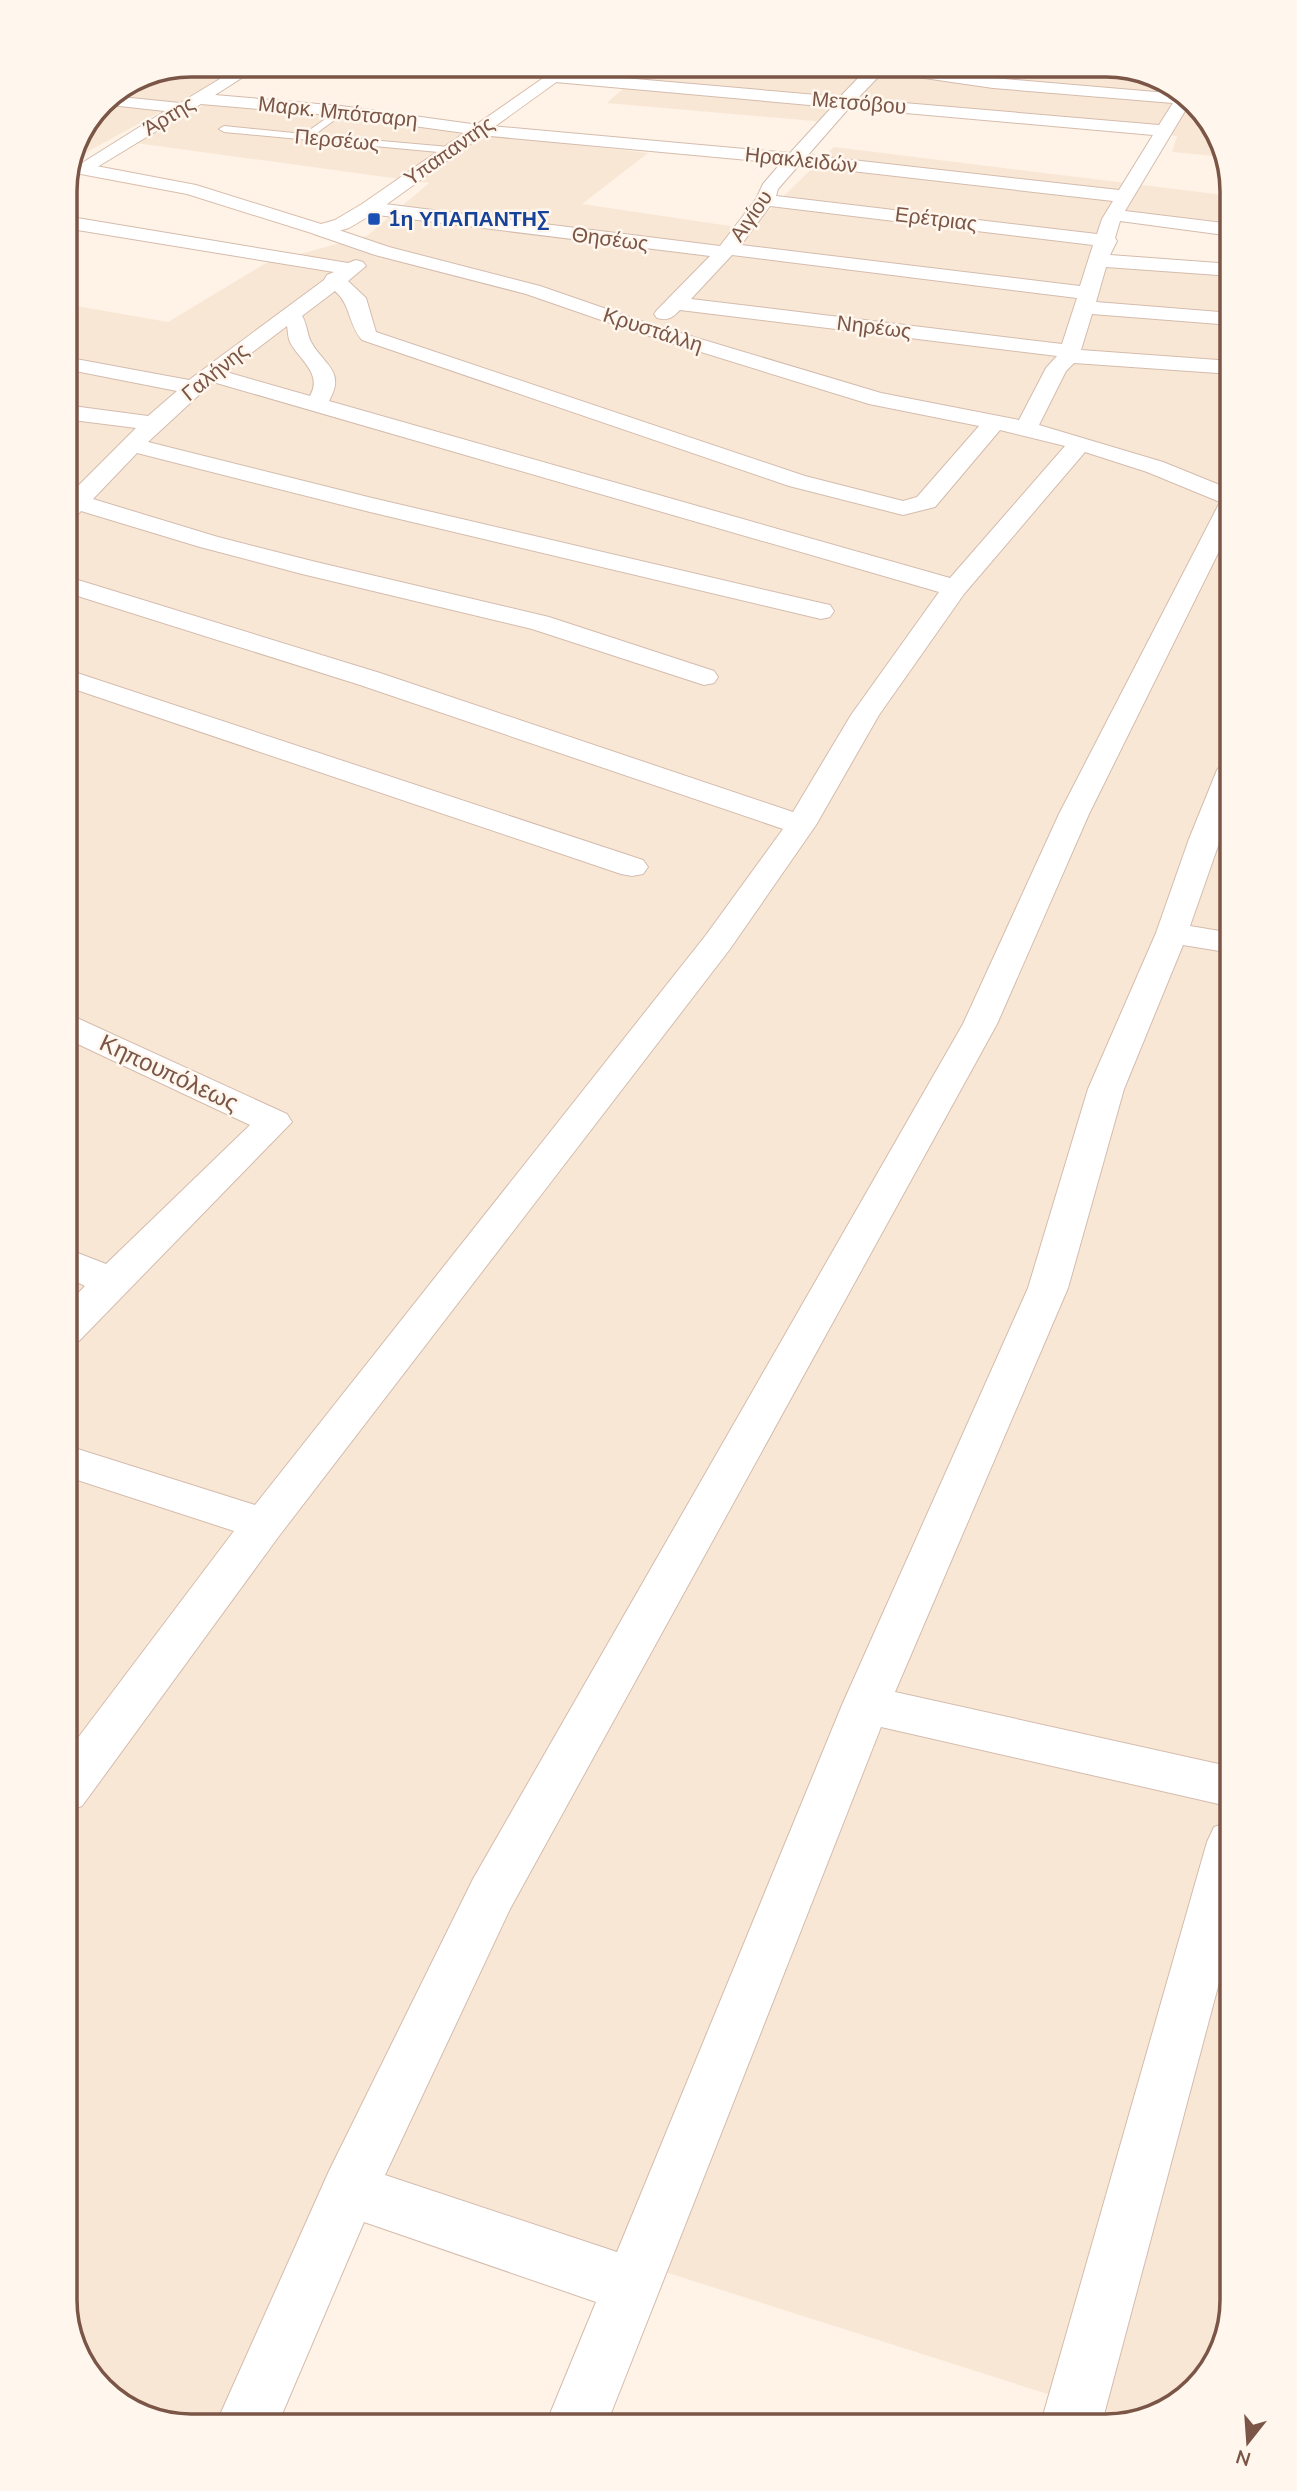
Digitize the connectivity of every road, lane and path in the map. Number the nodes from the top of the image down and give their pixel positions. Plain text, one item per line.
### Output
1 (234, 77) edge
2 (551, 77) edge
3 (638, 77) edge
4 (870, 77) edge
5 (946, 77) edge
6 (1167, 96) edge
7 (198, 99) junction
8 (121, 102) edge
9 (845, 102) junction
10 (1179, 104) edge
11 (182, 108) junction
12 (341, 111) junction
13 (224, 129) dead end
14 (479, 130) junction
15 (1163, 131) junction
16 (305, 137) junction
17 (99, 139) dead end
18 (126, 142) junction
19 (449, 150) junction
20 (789, 165) junction
21 (80, 167) edge
22 (79, 168) edge
23 (1122, 197) junction
24 (765, 200) junction
25 (369, 208) junction
26 (1113, 215) junction
27 (77, 224) edge
28 (1220, 228) edge
29 (321, 230) junction
30 (122, 231) junction
31 (1107, 241) junction
32 (84, 244) dead end
33 (382, 251) junction
34 (727, 251) junction
35 (1098, 260) junction
36 (1220, 269) edge
37 (342, 274) junction
38 (1086, 300) junction
39 (677, 303) junction
40 (290, 313) junction
41 (1220, 317) edge
42 (640, 327) junction
43 (1070, 353) junction
44 (77, 365) edge
45 (1220, 367) edge
46 (201, 381) junction
47 (316, 405) junction
48 (77, 414) edge
49 (994, 422) junction
50 (153, 424) junction
51 (1026, 428) junction
52 (1080, 443) junction
53 (133, 445) junction
54 (1220, 495) edge
55 (77, 497) edge
56 (77, 506) edge
57 (1220, 524) edge
58 (77, 588) edge
59 (955, 588) junction
60 (821, 611) dead end
61 (704, 677) dead end
62 (77, 681) edge
63 (1220, 800) edge
64 (801, 825) junction
65 (632, 867) dead end
66 (1172, 933) junction
67 (1220, 941) edge
68 (77, 1030) edge
69 (77, 1266) edge
70 (111, 1282) junction
71 (77, 1318) edge
72 (77, 1464) edge
73 (264, 1524) junction
74 (866, 1705) junction
75 (77, 1776) edge
76 (1220, 1784) edge
77 (1220, 1885) edge
78 (349, 2190) junction
79 (633, 2286) junction
80 (251, 2414) edge
81 (581, 2414) edge
82 (1073, 2414) edge

1 - 7 street, Άρτης
2 - 14 street, Υπαπαντής
3 - 9 street, Μετσόβου
4 - 9 street, Αιγίου
5 - 6 street
7 - 11 street, Άρτης
7 - 12 street, Μαρκ. Μπότσαρη
8 - 11 street
9 - 15 street, Μετσόβου
9 - 20 street, Αιγίου
10 - 15 street
11 - 18 street, Άρτης
12 - 14 street, Μαρκ. Μπότσαρη
12 - 16 lane
13 - 16 lane, Περσέως
14 - 19 street, Υπαπαντής
14 - 20 street, Ηρακλειδών
15 - 23 street
16 - 19 lane, Περσέως
17 - 18 street
18 - 21 street, Άρτης
19 - 25 street, Υπαπαντής
20 - 23 street, Ηρακλειδών
20 - 24 street, Αιγίου
22 - 29 street, Κρυστάλλη
23 - 26 street
24 - 31 street, Ερέτριας
24 - 34 street, Αιγίου
25 - 29 street, Υπαπαντής
25 - 34 street, Θησέως
26 - 28 street
26 - 31 street
27 - 30 street
29 - 33 street, Κρυστάλλη
30 - 32 street
30 - 37 street
31 - 35 street
33 - 37 street, Γαλήνης
33 - 42 street, Κρυστάλλη
34 - 38 street, Θησέως
34 - 39 street, Αιγίου
35 - 36 street
35 - 38 street
37 - 40 street, Γαλήνης
37 - 49 street
38 - 41 street
38 - 43 street
39 - 42 street, Αιγίου
39 - 43 street, Νηρέως
40 - 46 street, Γαλήνης
40 - 47 street
42 - 49 street, Κρυστάλλη
43 - 45 street, Νηρέως
43 - 51 street
44 - 46 street
46 - 47 street
46 - 50 street, Γαλήνης
47 - 59 street
48 - 50 street
49 - 51 street, Κρυστάλλη
50 - 53 street, Γαλήνης
51 - 52 street, Κρυστάλλη
52 - 54 street, Κρυστάλλη
52 - 59 street
53 - 55 street, Γαλήνης
53 - 60 street
56 - 61 street
57 - 78 street
58 - 64 street
59 - 64 street
62 - 65 street
63 - 66 street
64 - 73 street
66 - 67 street
66 - 74 street
68 - 70 street, Κηπουπόλεως
69 - 70 street
70 - 71 street
72 - 73 street
73 - 75 street
74 - 76 street
74 - 79 street
77 - 82 street
78 - 79 street
78 - 80 street
79 - 81 street

